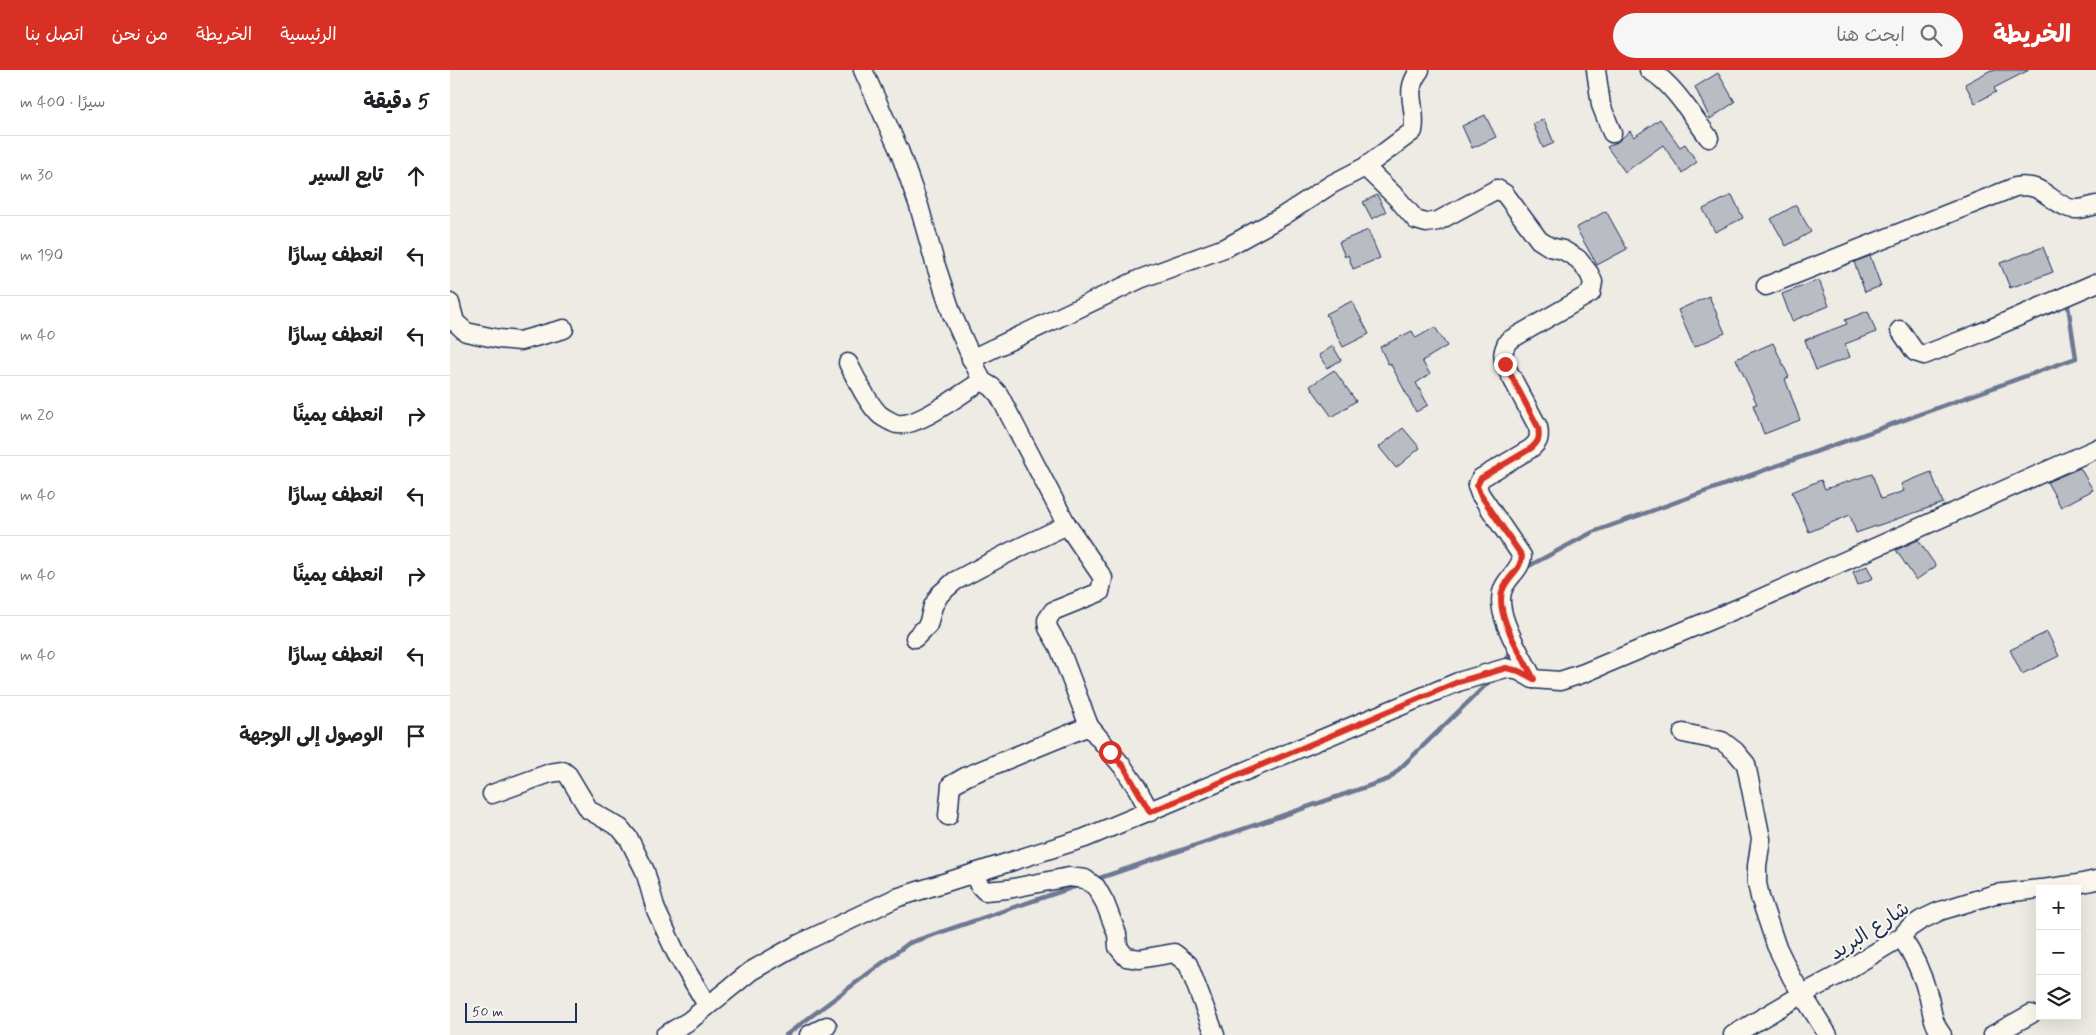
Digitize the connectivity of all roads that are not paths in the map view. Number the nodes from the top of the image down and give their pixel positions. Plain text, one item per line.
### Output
1 (863, 70) edge
2 (1420, 70) edge
3 (1596, 70) edge
4 (1650, 70) edge
5 (1612, 133) dead end
6 (1709, 138) dead end
7 (1365, 167) junction
8 (2096, 205) edge
9 (2096, 283) edge
10 (1766, 286) dead end
11 (450, 303) edge
12 (564, 329) dead end
13 (1900, 330) dead end
14 (971, 359) junction
15 (848, 363) dead end
16 (982, 381) junction
17 (2096, 449) edge
18 (1067, 525) junction
19 (915, 638) dead end
20 (1534, 679) junction
21 (1089, 726) junction
22 (1683, 733) dead end
23 (492, 794) dead end
24 (1150, 812) junction
25 (948, 816) dead end
26 (974, 873) junction
27 (2096, 880) edge
28 (2071, 885) edge
29 (2036, 890) edge
30 (1901, 937) junction
31 (1803, 994) junction
32 (707, 1005) junction
33 (2031, 1014) dead end
34 (827, 1026) dead end
35 (665, 1035) edge
36 (809, 1035) edge
37 (1215, 1035) edge
38 (1733, 1035) edge
39 (1828, 1035) edge
40 (1942, 1035) edge
41 (1993, 1035) edge

1 - 14 street
2 - 7 street
3 - 5 street
4 - 6 street
7 - 14 street
7 - 20 street
8 - 10 street
9 - 13 street
11 - 12 street
14 - 16 street
15 - 16 street
16 - 18 street
17 - 20 street
18 - 19 street
18 - 21 street
20 - 24 street
21 - 24 street
21 - 25 street
22 - 31 street
23 - 32 street
24 - 26 street
26 - 32 street
26 - 37 street
27 - 28 street, شارع البريد
29 - 30 street, شارع البريد
30 - 31 street, شارع البريد
30 - 40 street
31 - 38 street, شارع البريد
31 - 39 street
32 - 35 street
33 - 41 street
34 - 36 street

